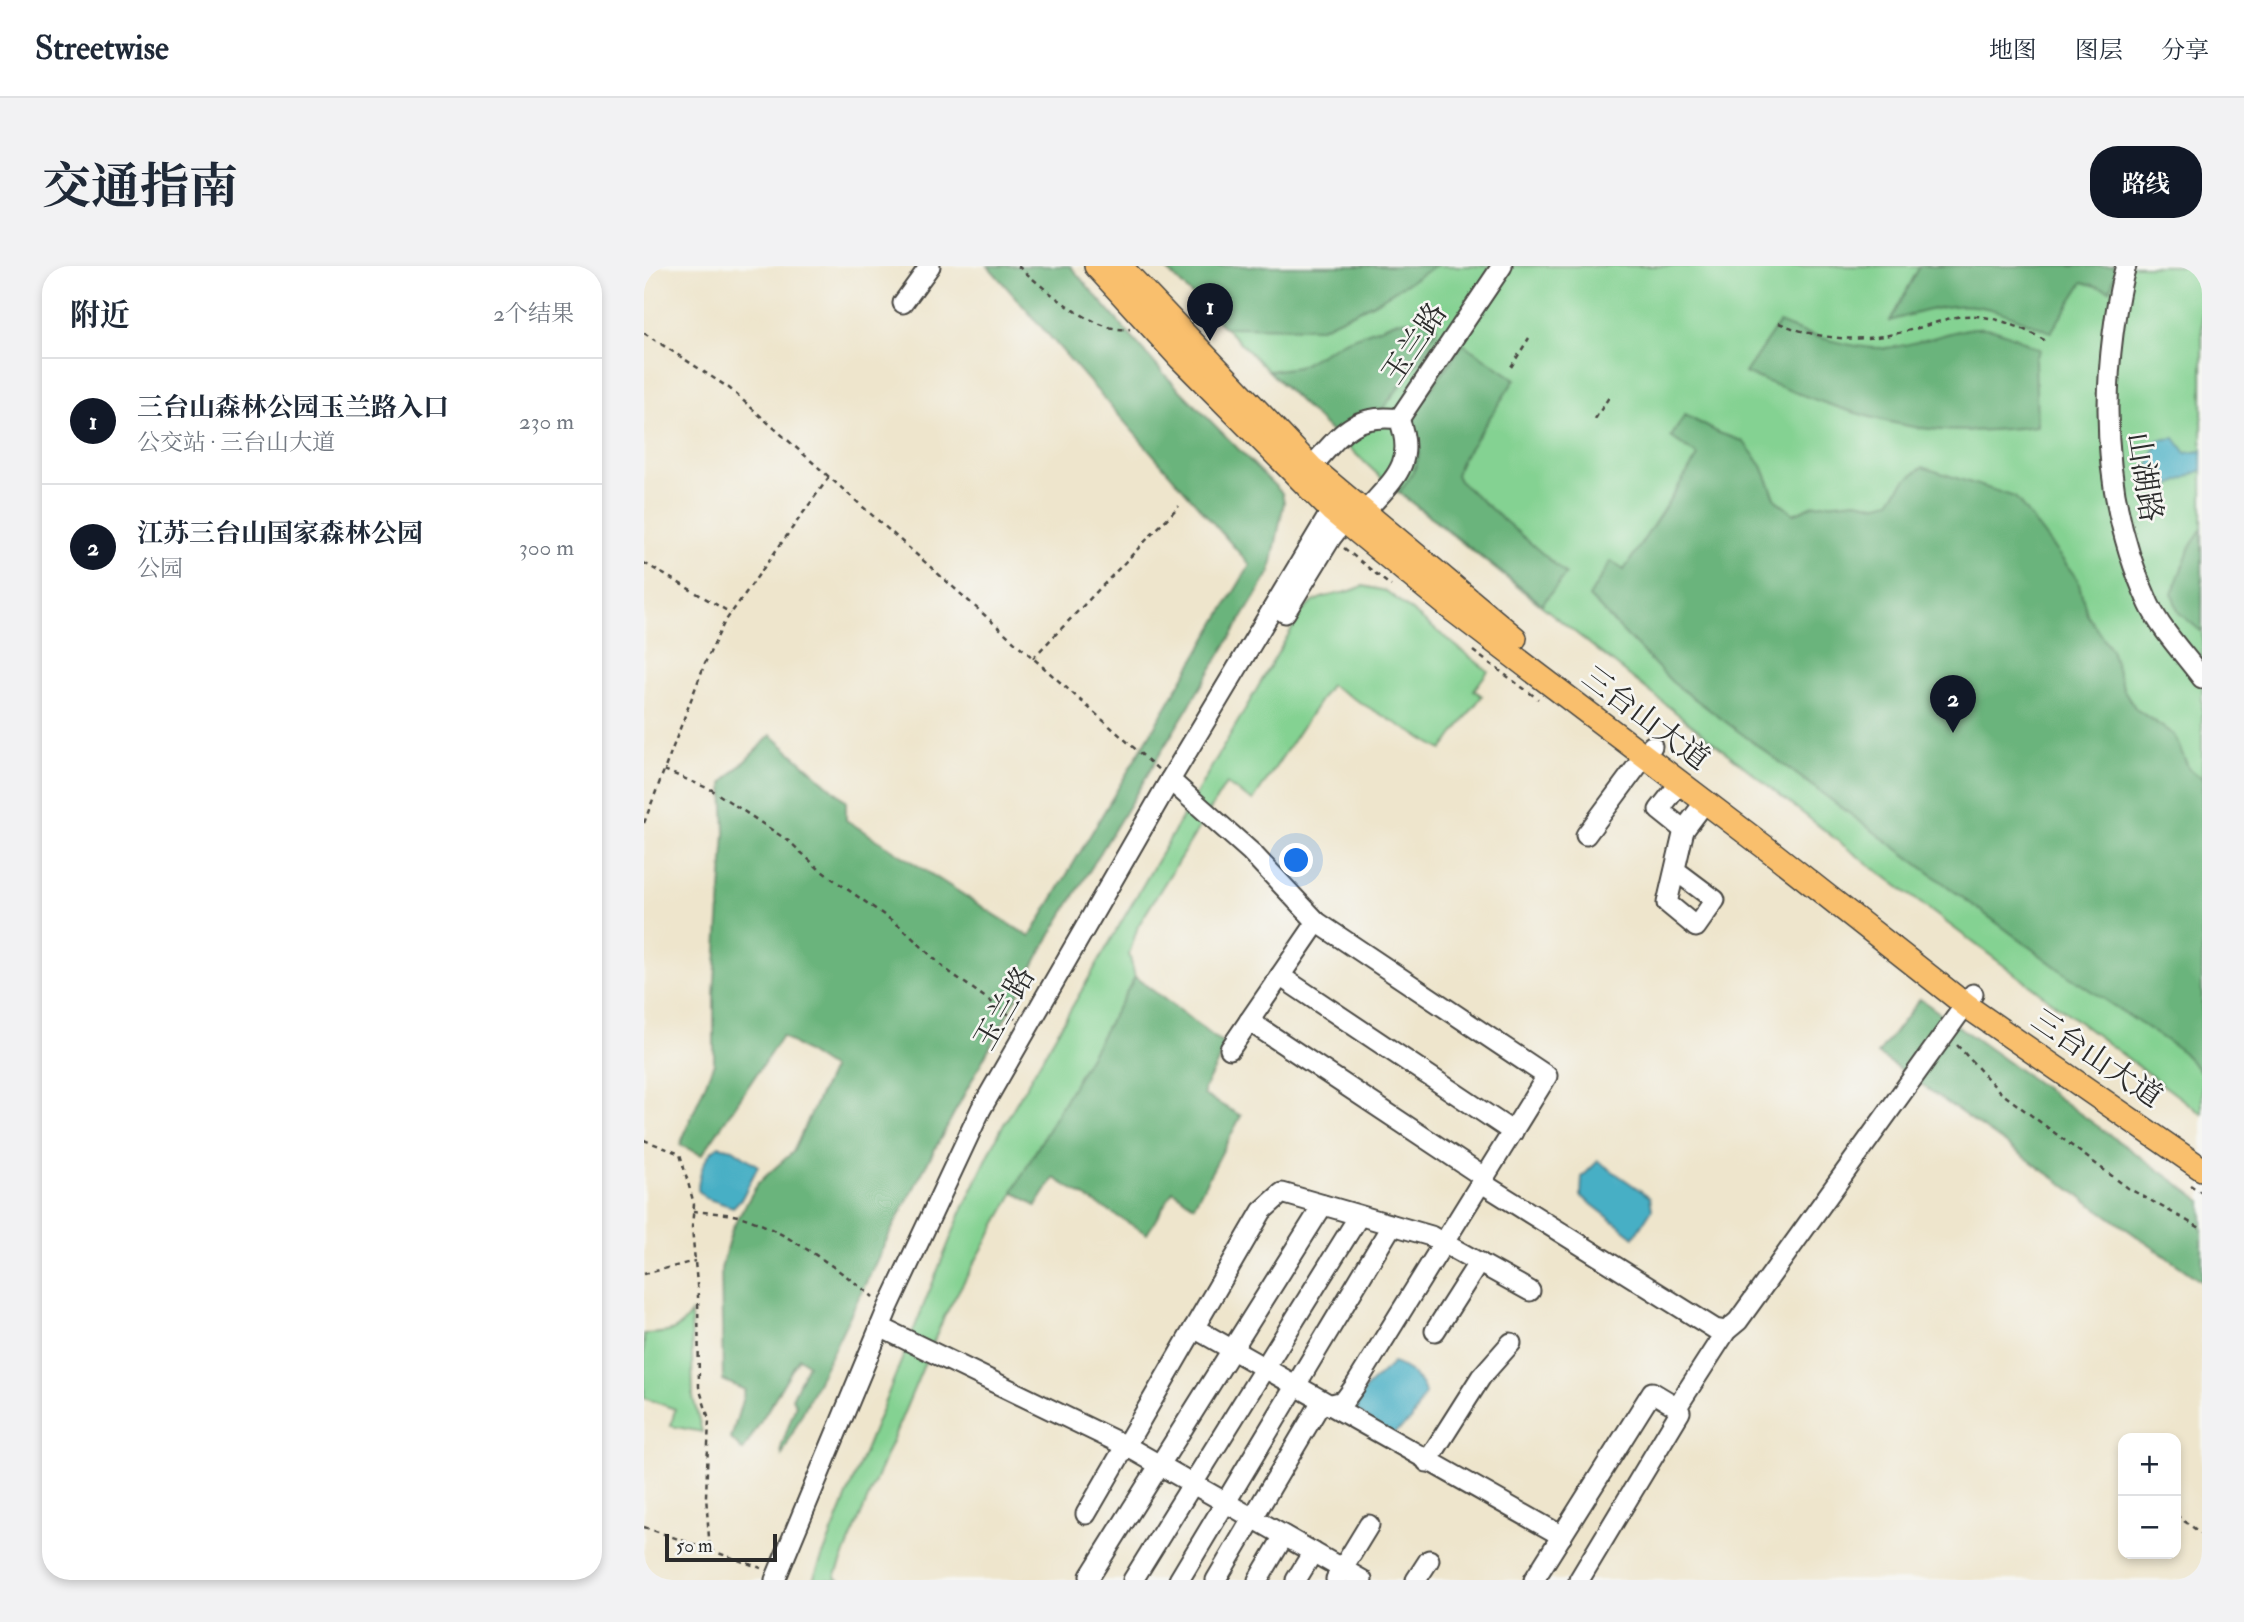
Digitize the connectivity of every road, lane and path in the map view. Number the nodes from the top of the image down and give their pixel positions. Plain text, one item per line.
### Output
1 (930, 266) edge
2 (1018, 266) edge
3 (1096, 266) edge
4 (1120, 266) edge
5 (1502, 266) edge
6 (2126, 266) edge
7 (903, 303) dead end
8 (1779, 323) dead end
9 (1150, 326) junction
10 (644, 333) edge
11 (1529, 338) dead end
12 (2046, 341) dead end
13 (1511, 367) dead end
14 (1611, 394) dead end
15 (1399, 419) junction
16 (1595, 419) dead end
17 (1311, 467) junction
18 (829, 477) junction
19 (1179, 506) dead end
20 (1347, 509) junction
21 (644, 563) edge
22 (731, 613) junction
23 (1033, 658) junction
24 (2202, 678) edge
25 (1649, 751) junction
26 (664, 770) junction
27 (1174, 783) junction
28 (1680, 783) junction
29 (1705, 802) junction
30 (644, 823) edge
31 (1684, 830) junction
32 (1586, 835) dead end
33 (1675, 870) dead end
34 (1317, 922) junction
35 (1280, 976) junction
36 (1965, 1006) junction
37 (1249, 1021) junction
38 (1026, 1027) junction
39 (1230, 1049) dead end
40 (1513, 1132) junction
41 (644, 1140) edge
42 (2202, 1156) edge
43 (2202, 1168) edge
44 (1483, 1181) junction
45 (1323, 1205) junction
46 (693, 1211) junction
47 (1359, 1216) junction
48 (1392, 1225) junction
49 (2202, 1229) edge
50 (1445, 1244) junction
51 (695, 1261) junction
52 (1479, 1262) junction
53 (644, 1273) edge
54 (1530, 1291) dead end
55 (886, 1322) junction
56 (1194, 1328) junction
57 (1435, 1331) dead end
58 (1726, 1331) junction
59 (1511, 1343) dead end
60 (1232, 1349) junction
61 (1264, 1368) junction
62 (1296, 1386) junction
63 (1325, 1403) junction
64 (1677, 1407) junction
65 (1126, 1446) junction
66 (1427, 1462) junction
67 (1160, 1465) junction
68 (1192, 1484) junction
69 (1226, 1503) junction
70 (1086, 1514) dead end
71 (1253, 1518) junction
72 (2181, 1519) edge
73 (1369, 1525) dead end
74 (644, 1527) edge
75 (2202, 1534) edge
76 (1284, 1536) junction
77 (1562, 1536) junction
78 (710, 1552) junction
79 (1313, 1552) junction
80 (1429, 1560) dead end
81 (1339, 1574) edge
82 (1090, 1576) dead end
83 (780, 1578) edge
84 (1133, 1580) edge
85 (1180, 1580) edge
86 (1216, 1580) edge
87 (1258, 1580) edge
88 (1296, 1580) edge
89 (1362, 1580) edge
90 (1416, 1580) edge
91 (1534, 1580) edge
92 (1579, 1580) edge

1 - 7 street
2 - 9 path
3 - 9 main road, 三台山大道
4 - 17 main road, 三台山大道
5 - 15 street, 玉兰路
6 - 24 street, 山湖路
8 - 12 path
9 - 20 main road, 三台山大道
10 - 18 path
11 - 13 path
14 - 16 path
15 - 17 street, 玉兰路
15 - 20 street, 玉兰路
17 - 20 main road, 三台山大道
18 - 22 path
18 - 23 path
19 - 23 path
20 - 25 main road, 三台山大道
20 - 27 street, 玉兰路
21 - 22 path
22 - 26 path
23 - 27 path
25 - 28 main road, 三台山大道
25 - 32 street
25 - 36 main road, 三台山大道
26 - 30 path
26 - 38 path
27 - 34 street
27 - 38 street, 玉兰路
27 - 55 street, 玉兰路
28 - 29 main road, 三台山大道
28 - 31 street
29 - 31 street
29 - 36 main road, 三台山大道
31 - 33 street
34 - 35 street
34 - 40 street
35 - 37 street
35 - 40 street
36 - 42 main road, 三台山大道
36 - 43 main road, 三台山大道
36 - 49 path
36 - 58 street
37 - 39 street
37 - 44 street
38 - 55 street, 玉兰路
40 - 44 street
41 - 46 path
44 - 50 street
44 - 58 street
45 - 47 street
45 - 56 street
45 - 60 street
46 - 51 path
46 - 55 path
47 - 48 street
47 - 61 street
48 - 50 street
48 - 62 street
50 - 52 street
50 - 63 street
51 - 53 path
51 - 78 path
52 - 54 street
52 - 57 street
55 - 65 street
55 - 83 street, 玉兰路
56 - 60 street
56 - 65 street
58 - 64 street
59 - 66 street
60 - 61 street
60 - 67 street
61 - 62 street
61 - 68 street
62 - 63 street
62 - 69 street
63 - 66 street
63 - 71 street
64 - 77 street
64 - 92 street
65 - 67 street
65 - 70 street
66 - 77 street
67 - 68 street
67 - 82 street
68 - 69 street
68 - 84 street
69 - 71 street
69 - 85 street
71 - 76 street
71 - 86 street
72 - 75 path
73 - 81 street
74 - 78 path
76 - 79 street
76 - 87 street
77 - 91 street
78 - 83 path
79 - 81 street
79 - 88 street
80 - 90 street
81 - 89 street

